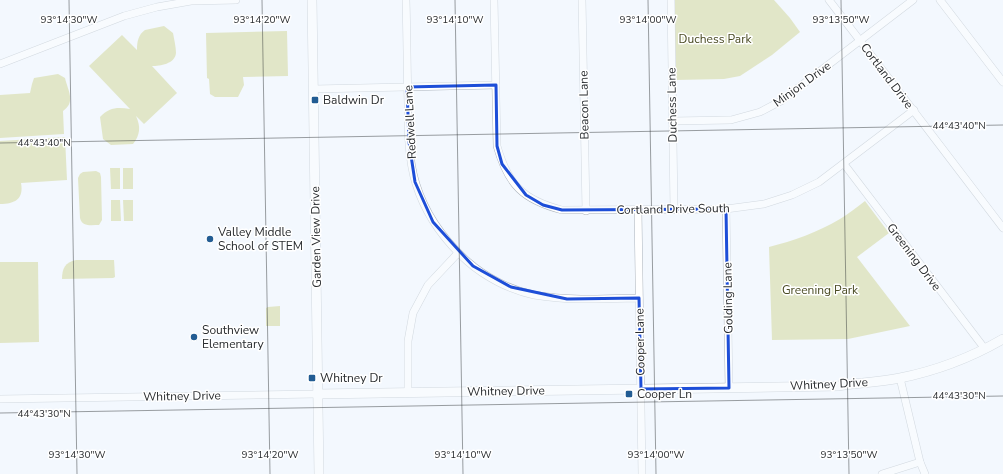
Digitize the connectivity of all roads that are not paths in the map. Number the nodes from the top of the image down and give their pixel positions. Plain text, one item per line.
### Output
1 (236, 0) edge
2 (312, 0) edge
3 (406, 0) edge
4 (494, 0) edge
5 (582, 0) edge
6 (671, 0) edge
7 (829, 0) edge
8 (914, 0) edge
9 (940, 0) edge
10 (191, 1) edge
11 (860, 40) junction
12 (0, 64) edge
13 (1003, 82) edge
14 (496, 85) junction
15 (407, 87) junction
16 (314, 89) junction
17 (914, 110) junction
18 (672, 121) junction
19 (844, 164) junction
20 (726, 209) junction
21 (638, 210) junction
22 (674, 210) junction
23 (586, 211) junction
24 (1003, 228) edge
25 (458, 253) junction
26 (640, 298) junction
27 (1003, 338) edge
28 (985, 349) junction
29 (900, 378) junction
30 (729, 388) junction
31 (641, 389) junction
32 (408, 393) junction
33 (318, 394) junction
34 (0, 399) edge
35 (920, 462) junction
36 (319, 474) edge
37 (642, 474) edge
38 (882, 474) edge
39 (925, 474) edge

1 - 10 street
2 - 16 street, Garden View Drive
3 - 15 street, Redwell Lane
4 - 14 street
5 - 23 street, Beacon Lane
6 - 18 street, Duchess Lane
7 - 11 street, Cortland Drive
8 - 11 street, Minjon Drive
9 - 13 street
10 - 12 street
11 - 17 street, Cortland Drive
11 - 18 street, Minjon Drive
14 - 15 street
14 - 23 street, Cortland Drive South
15 - 16 street
15 - 25 street, Redwell Lane
16 - 33 street, Garden View Drive
17 - 19 street, Cortland Drive South
17 - 24 street, Cortland Drive
18 - 22 street, Duchess Lane
19 - 20 street, Cortland Drive South
19 - 28 street, Greening Drive
20 - 22 street, Cortland Drive South
20 - 30 street, Golding Lane
21 - 22 street, Cortland Drive South
21 - 23 street, Cortland Drive South
21 - 26 street, Cooper Lane
25 - 26 street, Redwell Lane
25 - 32 street
26 - 31 street, Cooper Lane
27 - 28 street, Whitney Drive
28 - 29 street, Whitney Drive
29 - 30 street, Whitney Drive
29 - 35 street
30 - 31 street, Whitney Drive
31 - 32 street, Whitney Drive
31 - 37 street, Cooper Lane
32 - 33 street, Whitney Drive
33 - 34 street, Whitney Drive
33 - 36 street, Garden View Drive
35 - 38 street
35 - 39 street

